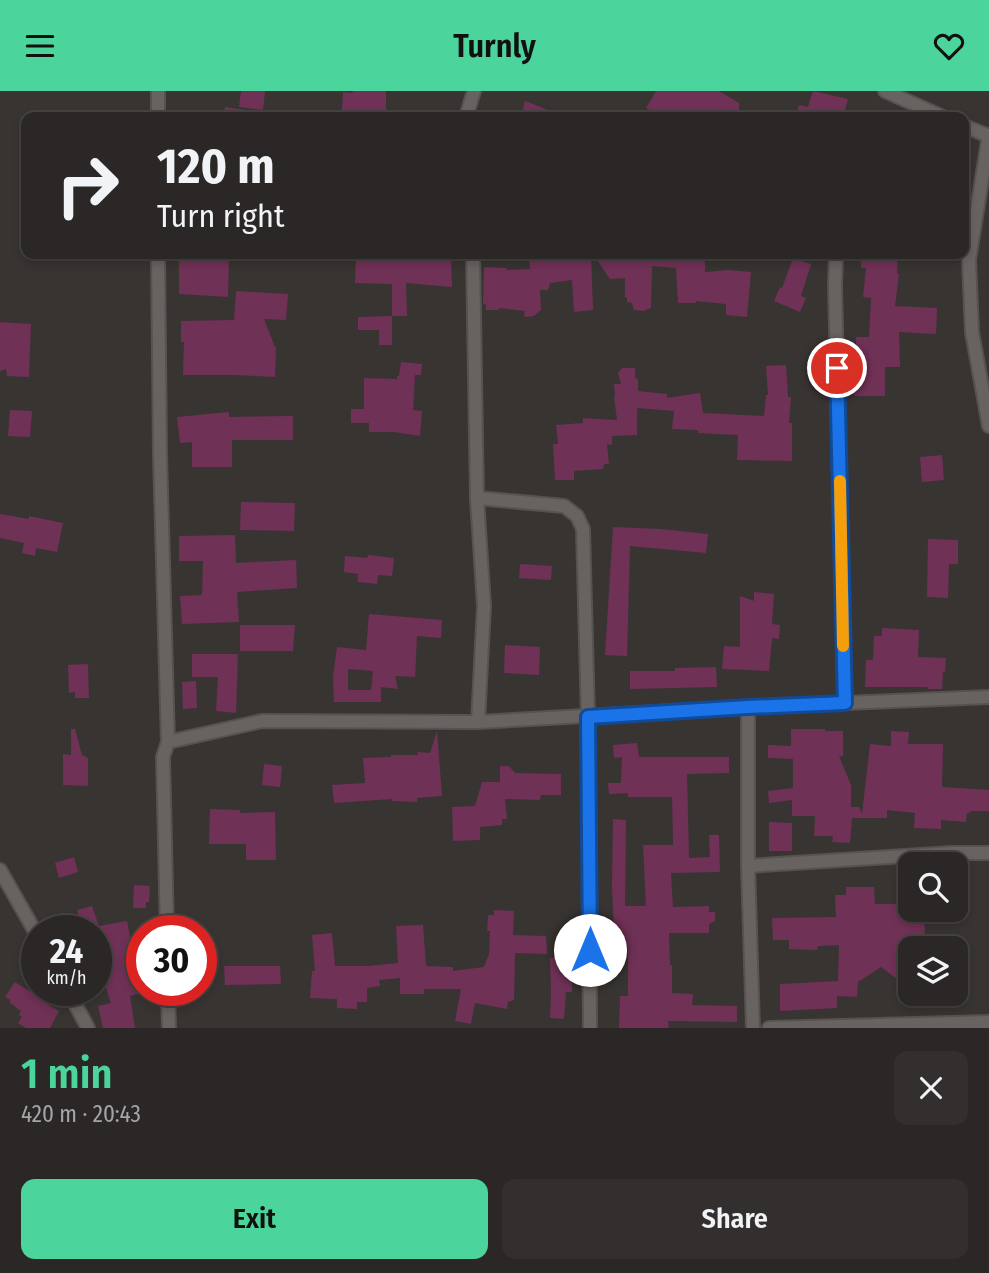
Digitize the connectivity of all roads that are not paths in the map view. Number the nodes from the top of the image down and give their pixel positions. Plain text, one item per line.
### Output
1 (158, 91) edge
2 (474, 91) edge
3 (885, 91) edge
4 (158, 112) edge
5 (468, 112) edge
6 (932, 112) edge
7 (969, 128) edge
8 (989, 136) edge
9 (158, 259) edge
10 (473, 259) edge
11 (836, 259) edge
12 (989, 426) edge
13 (477, 498) junction
14 (989, 697) edge
15 (845, 703) junction
16 (748, 707) junction
17 (588, 717) junction
18 (478, 722) junction
19 (168, 742) junction
20 (989, 853) edge
21 (748, 866) junction
22 (0, 870) edge
23 (26, 915) edge
24 (167, 915) edge
25 (76, 1006) edge
26 (168, 1006) edge
27 (989, 1022) edge
28 (88, 1028) edge
29 (169, 1028) edge
30 (590, 1028) edge
31 (753, 1028) edge
32 (769, 1028) edge

1 - 4 street
2 - 5 street
3 - 6 street
7 - 8 street
8 - 12 street
9 - 19 street
10 - 13 street
11 - 15 street
13 - 17 street
13 - 18 street
14 - 15 street
15 - 16 street
16 - 17 street
16 - 21 street
17 - 18 street
17 - 30 street
18 - 19 street
19 - 24 street
20 - 21 street
21 - 31 street
22 - 23 street
25 - 28 street
26 - 29 street
27 - 32 street

